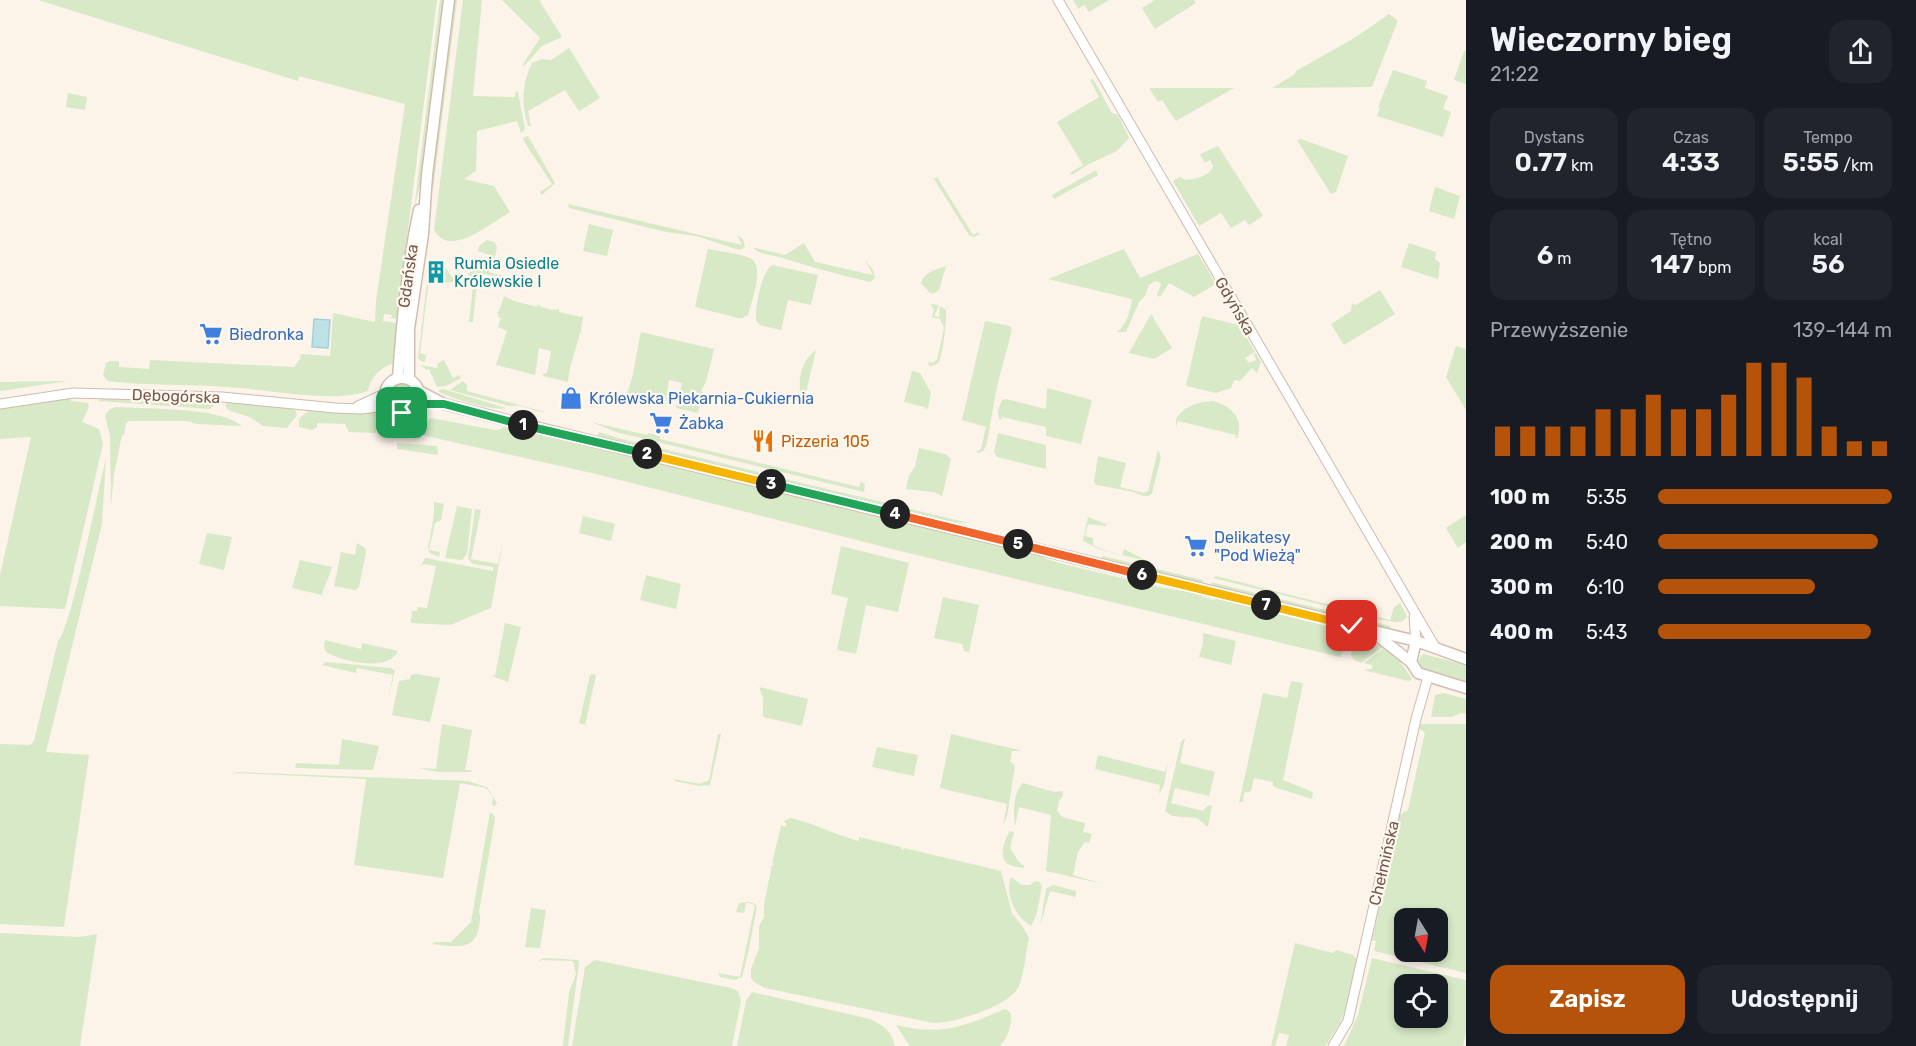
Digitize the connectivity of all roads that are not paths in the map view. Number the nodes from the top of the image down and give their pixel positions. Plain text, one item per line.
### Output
1 (449, 0) edge
2 (1058, 0) edge
3 (404, 378) junction
4 (419, 391) junction
5 (384, 394) junction
6 (0, 404) edge
7 (417, 404) junction
8 (444, 404) junction
9 (388, 406) junction
10 (353, 408) junction
11 (1413, 612) junction
12 (1371, 631) junction
13 (1416, 641) junction
14 (1435, 647) junction
15 (1466, 659) edge
16 (1411, 662) junction
17 (1428, 677) junction
18 (1466, 688) edge
19 (1333, 1046) edge

1 - 3 main road, Gdańska
2 - 11 street, Gdyńska
3 - 4 main road
3 - 5 main road
4 - 7 main road
4 - 8 main road
5 - 9 main road
5 - 10 street, Dębogórska
6 - 10 street, Dębogórska
7 - 8 main road
7 - 9 main road
8 - 12 main road
9 - 10 street, Dębogórska
11 - 13 street, Gdyńska
11 - 14 street, Gdyńska
12 - 13 main road
12 - 16 main road
13 - 14 main road
13 - 16 main road
14 - 15 main road
16 - 17 main road
17 - 18 main road
17 - 19 street, Chełmińska

